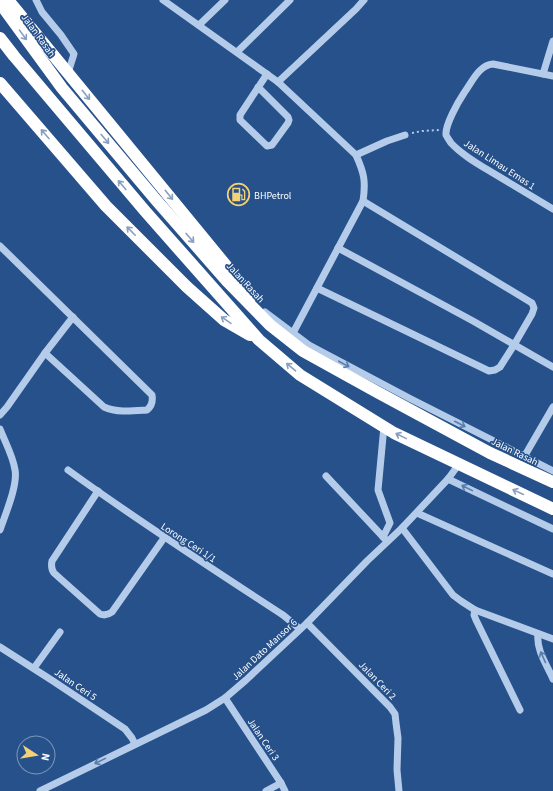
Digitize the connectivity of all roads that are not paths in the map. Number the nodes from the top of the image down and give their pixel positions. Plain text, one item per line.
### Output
1 (36, 0) edge
2 (163, 0) edge
3 (225, 0) edge
4 (290, 0) edge
5 (364, 0) edge
6 (3, 3) edge
7 (199, 25) junction
8 (0, 38) edge
9 (553, 41) edge
10 (0, 42) edge
11 (237, 52) junction
12 (14, 56) junction
13 (68, 73) junction
14 (267, 74) junction
15 (543, 74) junction
16 (553, 76) edge
17 (278, 82) junction
18 (0, 83) edge
19 (258, 87) junction
20 (405, 135) road end
21 (356, 154) junction
22 (363, 201) junction
23 (553, 209) edge
24 (0, 246) edge
25 (338, 248) junction
26 (317, 288) junction
27 (265, 312) junction
28 (73, 317) junction
29 (293, 333) junction
30 (259, 340) junction
31 (514, 345) junction
32 (303, 351) junction
33 (45, 353) junction
34 (553, 367) edge
35 (553, 407) edge
36 (0, 415) edge
37 (384, 426) junction
38 (0, 428) edge
39 (524, 457) junction
40 (459, 464) junction
41 (68, 470) dead end
42 (553, 471) edge
43 (326, 476) dead end
44 (448, 479) junction
45 (553, 482) edge
46 (98, 492) junction
47 (553, 509) edge
48 (417, 513) junction
49 (402, 528) junction
50 (553, 529) edge
51 (0, 530) edge
52 (164, 538) junction
53 (386, 540) junction
54 (553, 574) edge
55 (475, 610) junction
56 (307, 622) junction
57 (300, 629) junction
58 (60, 632) dead end
59 (538, 634) junction
60 (553, 639) edge
61 (0, 647) edge
62 (34, 668) junction
63 (553, 679) edge
64 (225, 698) junction
65 (520, 710) dead end
66 (136, 744) junction
67 (281, 783) junction
68 (40, 791) edge
69 (266, 791) edge
70 (285, 791) edge
71 (399, 791) edge

1 - 13 street
2 - 7 street
3 - 7 street
4 - 11 street
5 - 17 street
6 - 13 highway
6 -> 32 highway, Jalan Rasah
7 - 11 street
8 - 12 highway
9 - 15 street
10 - 12 highway
11 - 14 street
30 -> 12 highway
13 -> 27 highway
14 - 17 street
14 - 19 street
15 - 16 street
15 - 23 street, Jalan Limau Emas 1
17 - 21 street
30 -> 18 highway
19 - 19 street
20 - 21 street
21 - 22 street
22 - 25 street
22 - 31 street
24 - 28 street
25 - 26 street
25 - 31 street
26 - 29 street
26 - 31 street
27 - 29 street
27 - 32 highway
28 - 33 street
28 - 33 street
29 -> 39 street
37 -> 30 highway
31 - 34 street
32 - 45 highway, Jalan Rasah
33 - 36 street
35 - 39 street
40 -> 37 highway
37 - 53 street
38 - 51 street
39 - 42 street
40 - 44 street, Jalan Dato Mansor 6
47 -> 40 highway
41 - 46 street, Lorong Ceri 1/1
43 - 53 street
44 - 48 street, Jalan Dato Mansor 6
50 -> 44 street
46 - 52 street, Lorong Ceri 1/1
46 - 52 street
48 - 49 street, Jalan Dato Mansor 6
48 - 54 street
49 - 53 street, Jalan Dato Mansor 6
49 - 55 street
52 - 57 street, Lorong Ceri 1/1
53 - 56 street, Jalan Dato Mansor 6
55 - 59 street
55 - 65 street
56 - 57 street, Jalan Dato Mansor 6
56 - 71 street, Jalan Ceri 2
57 - 64 street, Jalan Dato Mansor 6
58 - 62 street
59 - 60 street
63 -> 59 street
61 - 62 street, Jalan Ceri 5
62 - 66 street, Jalan Ceri 5
64 - 66 street, Jalan Dato Mansor 6
64 - 67 street, Jalan Ceri 3
66 -> 68 street, Jalan Dato Mansor 6
67 - 69 street
67 - 70 street, Jalan Ceri 3

